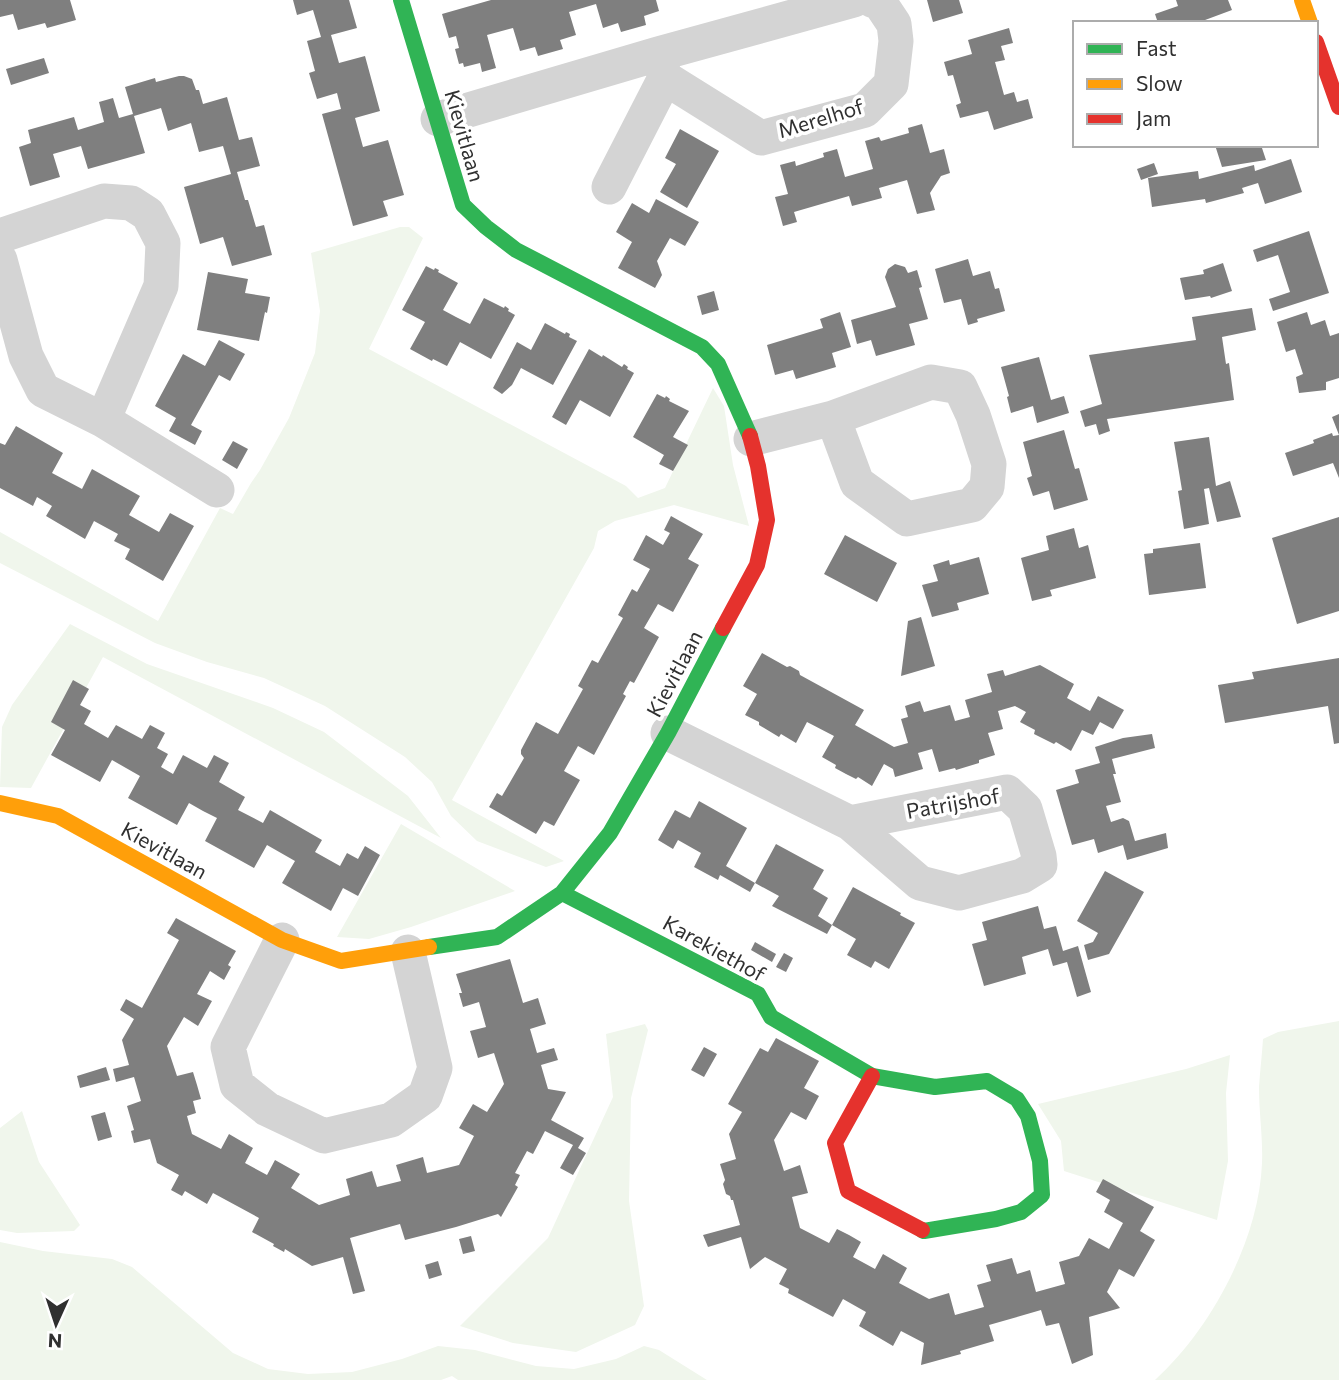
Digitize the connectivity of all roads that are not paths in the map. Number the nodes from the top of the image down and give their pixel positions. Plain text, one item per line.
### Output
1 (401, 0) edge
2 (854, 0) edge
3 (872, 0) edge
4 (1302, 0) edge
5 (1309, 21) edge
6 (1318, 48) edge
7 (662, 66) junction
8 (1339, 107) edge
9 (438, 119) junction
10 (609, 187) dead end
11 (0, 236) edge
12 (0, 260) edge
13 (833, 418) junction
14 (103, 419) junction
15 (751, 439) junction
16 (217, 490) dead end
17 (668, 733) junction
18 (0, 803) edge
19 (850, 823) junction
20 (562, 893) junction
21 (282, 940) junction
22 (408, 952) junction
23 (872, 1076) junction

1 - 9 street, Kievitlaan
2 - 7 street
3 - 7 street, Merelhof
4 - 5 street
6 - 8 street
7 - 9 street
7 - 10 street
9 - 15 street, Kievitlaan
11 - 14 street
12 - 14 street
13 - 13 street
13 - 15 street
14 - 16 street
15 - 17 street, Kievitlaan
17 - 19 street, Patrijshof
17 - 20 street, Kievitlaan
18 - 21 street, Kievitlaan
19 - 19 street, Patrijshof
20 - 22 street, Kievitlaan
20 - 23 street, Karekiethof
21 - 22 street, Kievitlaan
21 - 22 street
23 - 23 street, Karekiethof

